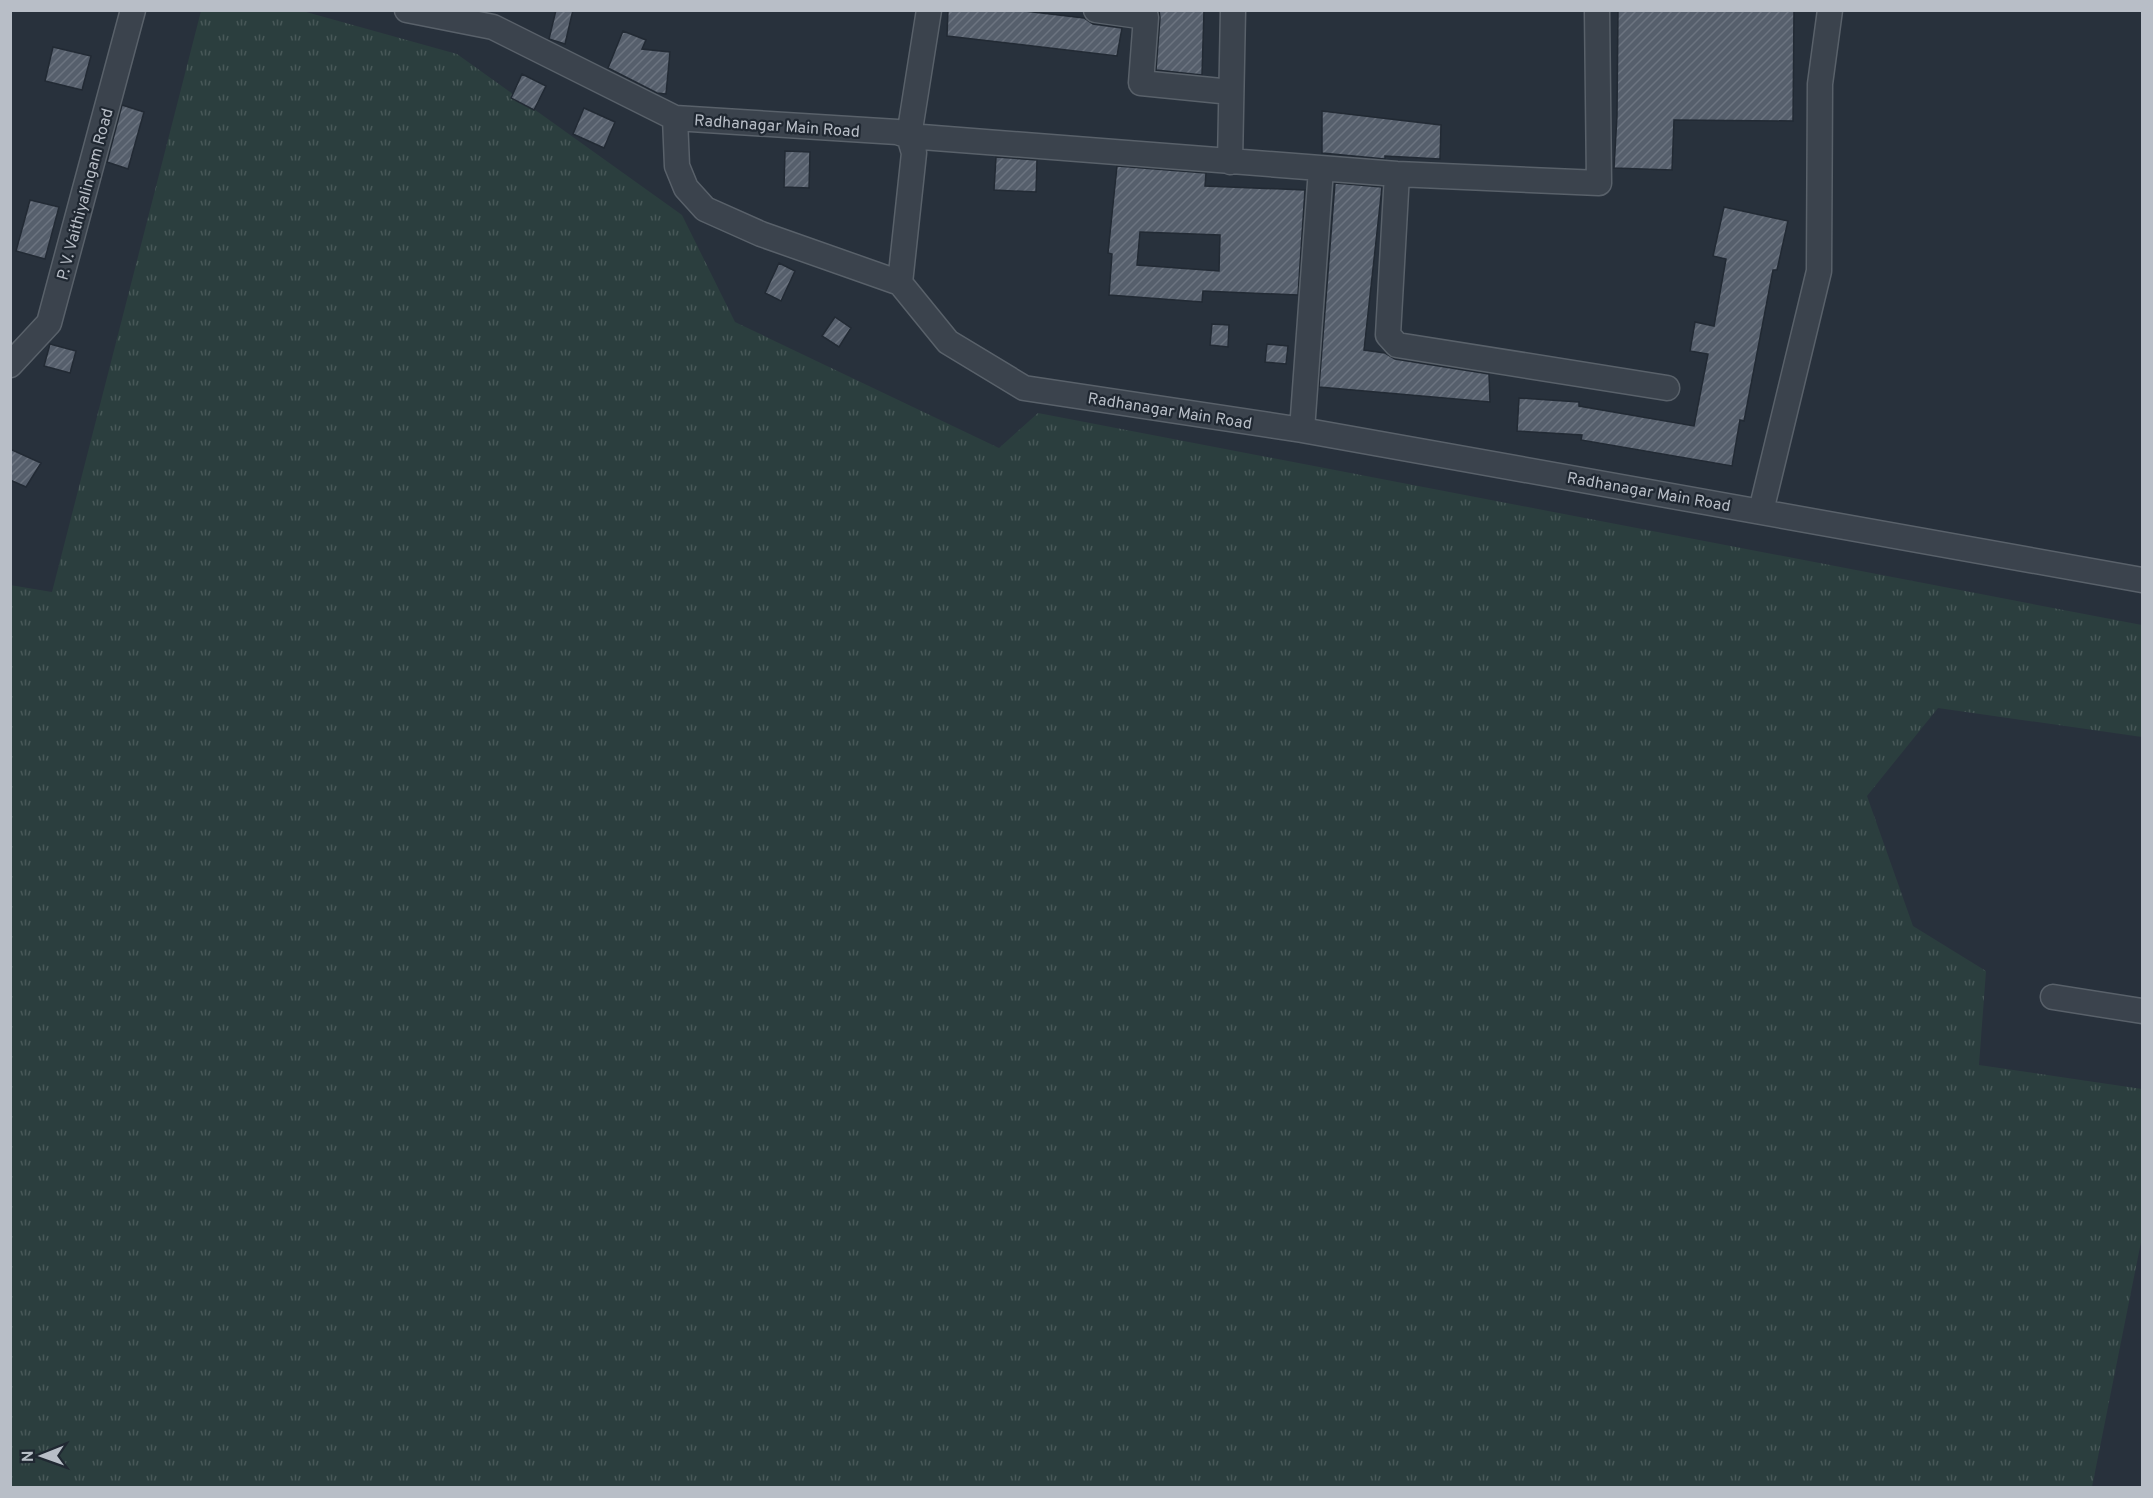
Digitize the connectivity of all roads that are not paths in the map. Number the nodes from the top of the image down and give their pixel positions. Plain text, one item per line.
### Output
1 (133, 10) edge
2 (407, 10) edge
3 (929, 10) edge
4 (1096, 10) edge
5 (1233, 10) edge
6 (1597, 10) edge
7 (1830, 10) edge
8 (496, 19) edge
9 (1231, 92) junction
10 (675, 118) junction
11 (909, 136) junction
12 (1220, 161) junction
13 (1321, 169) junction
14 (1397, 174) junction
15 (900, 283) junction
16 (10, 365) edge
17 (1667, 388) dead end
18 (1302, 430) junction
19 (1761, 511) junction
20 (2142, 580) edge
21 (2053, 997) dead end
22 (2142, 1011) edge

1 - 16 street, P. V. Vaithiyalingam Road
2 - 8 street, Radhanagar Main Road
3 - 11 street
4 - 9 street
5 - 9 street
6 - 14 street, Radhanagar Main Road
7 - 19 street
8 - 10 street, Radhanagar Main Road
9 - 12 street
10 - 11 street, Radhanagar Main Road
10 - 15 street
11 - 12 street, Radhanagar Main Road
11 - 15 street
12 - 13 street, Radhanagar Main Road
13 - 14 street, Radhanagar Main Road
13 - 18 street
14 - 17 street
15 - 18 street, Radhanagar Main Road
18 - 19 street, Radhanagar Main Road
19 - 20 street, Radhanagar Main Road
21 - 22 street

